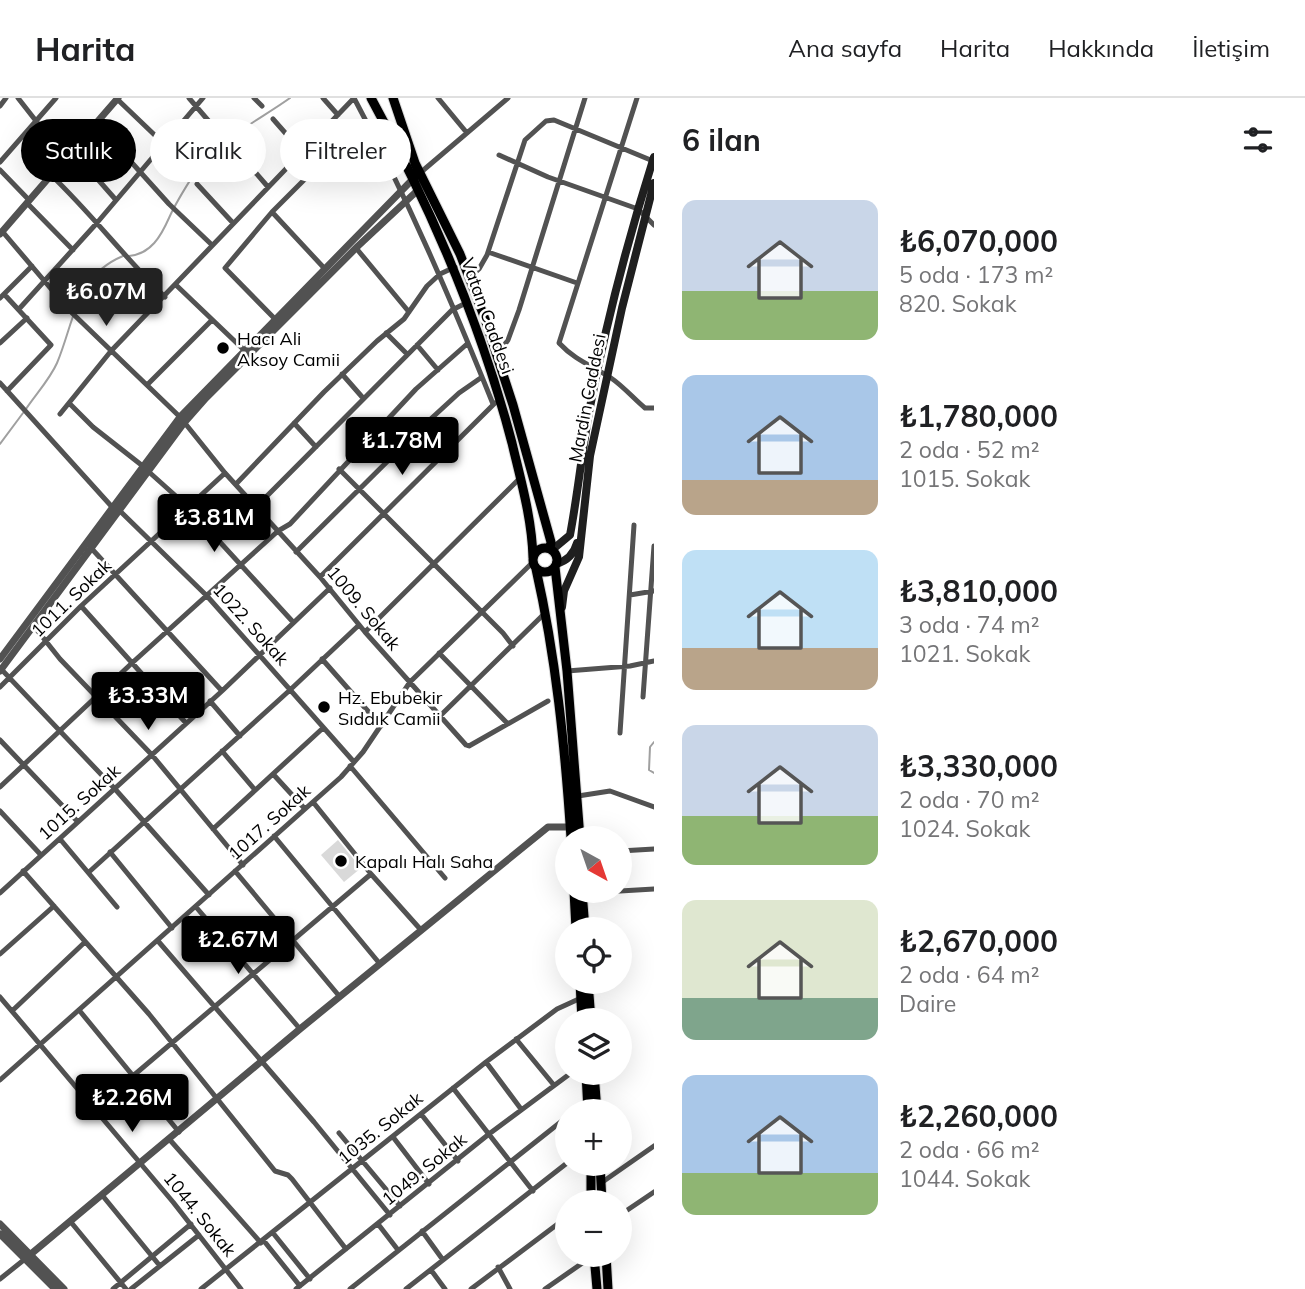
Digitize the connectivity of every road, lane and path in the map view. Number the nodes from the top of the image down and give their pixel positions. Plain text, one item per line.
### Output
1 (6, 98) edge
2 (18, 98) edge
3 (56, 98) edge
4 (118, 98) edge
5 (190, 98) edge
6 (203, 98) edge
7 (254, 98) edge
8 (323, 98) edge
9 (354, 98) edge
10 (371, 98) edge
11 (393, 98) edge
12 (438, 98) edge
13 (508, 98) edge
14 (585, 98) edge
15 (637, 98) edge
16 (197, 105) junction
17 (0, 106) edge
18 (261, 106) dead end
19 (338, 115) junction
20 (33, 119) edge
21 (38, 119) edge
22 (101, 119) edge
23 (185, 119) edge
24 (208, 119) edge
25 (273, 119) dead end
26 (334, 119) edge
27 (365, 119) edge
28 (280, 127) edge
29 (575, 130) junction
30 (150, 131) edge
31 (467, 133) junction
32 (21, 138) edge
33 (620, 149) junction
34 (499, 155) dead end
35 (150, 159) edge
36 (653, 159) edge
37 (0, 162) edge
38 (516, 164) junction
39 (136, 165) edge
40 (0, 170) edge
41 (141, 170) junction
42 (421, 173) junction
43 (280, 175) edge
44 (412, 180) junction
45 (559, 180) junction
46 (45, 182) edge
47 (57, 182) edge
48 (100, 182) edge
49 (264, 182) edge
50 (304, 182) edge
51 (396, 182) edge
52 (654, 183) edge
53 (197, 184) dead end
54 (268, 187) junction
55 (418, 190) junction
56 (401, 192) junction
57 (604, 197) junction
58 (116, 200) junction
59 (405, 200) junction
60 (28, 202) junction
61 (272, 212) junction
62 (641, 213) junction
63 (233, 223) junction
64 (96, 224) junction
65 (654, 225) edge
66 (1, 233) edge
67 (212, 245) junction
68 (356, 248) junction
69 (72, 250) junction
70 (488, 252) junction
71 (32, 266) junction
72 (454, 267) junction
73 (532, 268) junction
74 (326, 269) junction
75 (440, 274) junction
76 (469, 278) junction
77 (45, 282) junction
78 (577, 282) junction
79 (176, 285) junction
80 (2, 296) edge
81 (165, 297) junction
82 (468, 302) junction
83 (19, 309) junction
84 (452, 310) junction
85 (409, 312) junction
86 (27, 318) junction
87 (275, 319) junction
88 (212, 320) junction
89 (386, 333) junction
90 (0, 343) edge
91 (467, 344) junction
92 (417, 345) junction
93 (244, 350) junction
94 (111, 351) junction
95 (407, 354) junction
96 (497, 355) junction
97 (438, 370) junction
98 (597, 372) junction
99 (342, 374) junction
100 (607, 376) junction
101 (482, 377) junction
102 (0, 383) edge
103 (148, 384) junction
104 (7, 391) junction
105 (363, 398) junction
106 (497, 402) junction
107 (69, 403) junction
108 (654, 408) edge
109 (60, 414) dead end
110 (182, 420) junction
111 (294, 424) junction
112 (316, 447) junction
113 (147, 469) junction
114 (340, 469) junction
115 (225, 472) junction
116 (520, 477) junction
117 (237, 483) junction
118 (359, 488) junction
119 (187, 506) junction
120 (256, 508) junction
121 (117, 510) junction
122 (384, 515) junction
123 (634, 525) dead end
124 (278, 531) junction
125 (580, 535) junction
126 (151, 541) junction
127 (654, 546) edge
128 (92, 549) junction
129 (551, 550) junction
130 (296, 552) junction
131 (534, 563) junction
132 (241, 564) junction
133 (433, 564) junction
134 (555, 565) junction
135 (115, 574) junction
136 (320, 577) junction
137 (330, 589) junction
138 (652, 592) edge
139 (631, 595) junction
140 (207, 596) junction
141 (81, 606) junction
142 (482, 612) junction
143 (546, 612) junction
144 (560, 620) junction
145 (293, 622) junction
146 (31, 623) junction
147 (359, 625) junction
148 (167, 631) junction
149 (365, 632) junction
150 (46, 643) junction
151 (513, 646) junction
152 (439, 653) junction
153 (260, 655) junction
154 (0, 659) edge
155 (322, 659) junction
156 (654, 661) edge
157 (132, 663) junction
158 (646, 663) junction
159 (624, 666) junction
160 (1, 670) edge
161 (567, 671) junction
162 (9, 679) junction
163 (411, 682) junction
164 (471, 686) junction
165 (0, 687) edge
166 (290, 690) junction
167 (222, 691) junction
168 (97, 697) junction
169 (643, 697) dead end
170 (210, 701) junction
171 (548, 701) dead end
172 (440, 716) junction
173 (186, 723) junction
174 (507, 723) junction
175 (382, 726) junction
176 (323, 728) junction
177 (61, 731) junction
178 (620, 733) dead end
179 (240, 736) junction
180 (0, 740) edge
181 (222, 751) junction
182 (152, 755) junction
183 (352, 764) junction
184 (23, 765) junction
185 (273, 774) junction
186 (0, 787) edge
187 (115, 789) junction
188 (180, 789) junction
189 (255, 790) junction
190 (578, 796) junction
191 (313, 802) junction
192 (654, 807) edge
193 (304, 809) junction
194 (0, 811) edge
195 (144, 821) junction
196 (78, 822) junction
197 (570, 826) edge
198 (579, 826) edge
199 (555, 827) edge
200 (213, 829) junction
201 (274, 836) junction
202 (60, 839) junction
203 (654, 849) edge
204 (632, 850) edge
205 (110, 852) junction
206 (41, 856) junction
207 (243, 865) junction
208 (23, 871) junction
209 (89, 872) junction
210 (235, 872) junction
211 (371, 874) junction
212 (445, 878) dead end
213 (0, 881) edge
214 (6, 887) junction
215 (654, 889) edge
216 (632, 890) edge
217 (0, 892) edge
218 (209, 895) junction
219 (54, 906) junction
220 (117, 907) dead end
221 (196, 907) junction
222 (333, 907) junction
223 (172, 928) junction
224 (421, 930) junction
225 (158, 941) junction
226 (293, 941) junction
227 (85, 942) junction
228 (0, 954) edge
229 (380, 964) junction
230 (254, 974) junction
231 (117, 978) junction
232 (581, 994) edge
233 (0, 997) edge
234 (340, 997) junction
235 (581, 998) junction
236 (215, 1008) junction
237 (581, 1008) edge
238 (79, 1010) junction
239 (12, 1012) junction
240 (300, 1029) junction
241 (516, 1039) junction
242 (173, 1042) junction
243 (40, 1044) junction
244 (261, 1062) junction
245 (486, 1062) junction
246 (133, 1075) junction
247 (1, 1078) edge
248 (553, 1084) joint
249 (453, 1088) junction
250 (217, 1100) junction
251 (94, 1109) junction
252 (521, 1109) junction
253 (421, 1114) junction
254 (555, 1127) edge
255 (179, 1132) junction
256 (339, 1133) dead end
257 (489, 1134) junction
258 (393, 1137) junction
259 (170, 1140) junction
260 (654, 1146) edge
261 (361, 1161) junction
262 (457, 1161) junction
263 (512, 1163) junction
264 (140, 1164) junction
265 (353, 1168) junction
266 (555, 1173) edge
267 (601, 1176) edge
268 (601, 1183) junction
269 (429, 1184) junction
270 (602, 1190) edge
271 (533, 1191) junction
272 (654, 1192) edge
273 (102, 1195) junction
274 (310, 1201) junction
275 (400, 1206) junction
276 (632, 1207) edge
277 (390, 1215) junction
278 (70, 1221) junction
279 (0, 1224) edge
280 (191, 1224) junction
281 (378, 1224) junction
282 (555, 1226) edge
283 (422, 1231) junction
284 (273, 1233) junction
285 (0, 1234) edge
286 (199, 1235) junction
287 (262, 1242) junction
288 (346, 1249) junction
289 (398, 1250) junction
290 (290, 1254) junction
291 (153, 1256) junction
292 (27, 1257) junction
293 (443, 1260) junction
294 (281, 1263) junction
295 (160, 1266) junction
296 (498, 1267) junction
297 (577, 1267) edge
298 (595, 1267) edge
299 (607, 1267) edge
300 (226, 1269) junction
301 (431, 1270) junction
302 (0, 1279) edge
303 (310, 1279) junction
304 (120, 1283) junction
305 (298, 1288) edge
306 (55, 1289) edge
307 (64, 1289) edge
308 (113, 1289) edge
309 (128, 1289) edge
310 (201, 1289) edge
311 (241, 1289) edge
312 (350, 1289) edge
313 (407, 1289) edge
314 (445, 1289) edge
315 (471, 1289) edge
316 (510, 1289) edge
317 (545, 1289) edge
318 (597, 1289) edge
319 (608, 1289) edge

1 - 17 street
2 - 20 street
3 - 21 street
4 - 22 street
4 - 30 street
5 - 16 street
6 - 16 street
7 - 18 street
8 - 19 street
9 - 19 street
9 - 27 street
10 - 44 highway, Vatan Caddesi
11 - 42 highway, Vatan Caddesi
12 - 31 street
13 - 31 street
14 - 29 street
15 - 33 street
16 - 23 street
16 - 24 street
19 - 26 street
25 - 28 street
29 - 33 street
29 - 38 street
29 - 45 street
31 - 42 street
32 - 37 street
33 - 36 street
33 - 57 street
34 - 38 street
35 - 41 street
36 - 62 main road, Mardin Caddesi
38 - 45 street
38 - 70 street
39 - 41 street
40 - 60 street
41 - 58 street
41 - 67 street
42 - 76 highway, Vatan Caddesi
43 - 54 street
44 - 55 highway, Vatan Caddesi
44 - 56 street
45 - 57 street
45 - 73 street
46 - 60 street
47 - 64 street
48 - 58 street
49 - 54 street
50 - 61 street
51 - 56 street
52 - 62 main road, Mardin Caddesi
53 - 63 street
54 - 63 street
55 - 59 street
55 - 72 highway, Vatan Caddesi
56 - 59 street
56 - 74 street
57 - 62 street
57 - 78 street
58 - 64 street
59 - 68 street
59 - 75 street
60 - 66 street
60 - 69 street
61 - 74 street
61 - 87 street
62 - 65 street
62 - 98 main road, Mardin Caddesi
62 - 100 main road, Mardin Caddesi
63 - 67 street
64 - 69 street
64 - 81 street
66 - 71 street, 1009. Sokak
67 - 79 street
68 - 85 street
68 - 110 street
69 - 77 street
70 - 73 street
70 - 76 street
71 - 77 street, 1009. Sokak
71 - 80 street
72 - 75 street
72 - 82 highway, Vatan Caddesi
73 - 78 street
73 - 96 street
74 - 87 street
75 - 84 street
75 - 85 street
76 - 96 highway, Vatan Caddesi
77 - 83 street
77 - 94 street, 1009. Sokak
78 - 98 street
79 - 81 street
79 - 88 street
80 - 83 street
81 - 94 street
82 - 84 street
82 - 106 highway, Vatan Caddesi
83 - 86 street
84 - 91 street
84 - 92 street
85 - 89 street
86 - 90 street
86 - 104 street
87 - 93 street
88 - 93 street
88 - 103 street
89 - 95 street
89 - 99 street
91 - 97 street
91 - 101 street
92 - 95 street
92 - 97 street
93 - 110 street
94 - 103 street, 1009. Sokak
94 - 107 street
95 - 105 street
96 - 129 highway, Vatan Caddesi
97 - 114 street
98 - 100 street
98 - 129 main road, Mardin Caddesi
99 - 105 street
99 - 111 street
100 - 108 street
100 - 125 main road, Mardin Caddesi
101 - 106 street
101 - 118 street
102 - 104 street, 1022. Sokak
103 - 110 street, 1009. Sokak
104 - 121 street, 1022. Sokak
105 - 112 street
106 - 116 highway, Vatan Caddesi
106 - 122 street
107 - 109 street
107 - 113 street
110 - 113 street
110 - 115 street, 1009. Sokak
111 - 112 street
111 - 117 street
112 - 120 street
113 - 119 street
113 - 121 street
114 - 118 street
114 - 124 street
115 - 117 street, 1009. Sokak
115 - 119 street, 1011. Sokak
116 - 131 highway, Vatan Caddesi
116 - 133 street
117 - 120 street, 1009. Sokak
118 - 122 street
118 - 130 street
119 - 126 street, 1011. Sokak
119 - 132 street
120 - 124 street, 1009. Sokak
121 - 126 street, 1022. Sokak
121 - 128 street
121 - 146 street
122 - 133 street
122 - 136 street
123 - 139 street
124 - 130 street, 1009. Sokak
124 - 132 street
125 - 134 main road
125 - 144 main road, Mardin Caddesi
126 - 135 street, 1011. Sokak
126 - 140 street, 1022. Sokak
127 - 138 street
128 - 135 street
128 - 146 street
129 - 131 highway, Mardin Caddesi
129 - 134 highway, Mardin Caddesi
130 - 136 street, 1009. Sokak
131 - 134 highway
131 - 142 street, 1017. Sokak
131 - 143 highway
132 - 140 street
132 - 145 street
133 - 142 street
133 - 149 street
134 - 144 highway, Mardin Caddesi
135 - 141 street, 1011. Sokak
135 - 148 street
136 - 137 street, 1009. Sokak
137 - 145 street, 1015. Sokak
137 - 147 street, 1009. Sokak
138 - 139 street
138 - 158 street
139 - 159 street
140 - 148 street
140 - 153 street, 1022. Sokak
141 - 150 street, 1011. Sokak
141 - 157 street
142 - 151 street
142 - 152 street, 1017. Sokak
143 - 151 street
143 - 197 highway
144 - 161 highway, Mardin Caddesi
145 - 153 street, 1015. Sokak
146 - 150 street
146 - 154 street
146 - 160 street
147 - 149 street, 1009. Sokak
147 - 155 street
148 - 157 street
148 - 167 street
149 - 163 street, 1009. Sokak
150 - 162 street, 1011. Sokak
150 - 168 street
151 - 164 street
152 - 163 street, 1017. Sokak
152 - 164 street
153 - 166 street, 1022. Sokak
153 - 167 street, 1015. Sokak
155 - 166 street
155 - 175 street
156 - 158 street
157 - 168 street
157 - 173 street
158 - 159 street
158 - 169 street
159 - 161 street
159 - 178 street
160 - 162 street
161 - 190 highway, Mardin Caddesi
162 - 165 street, 1011. Sokak
162 - 177 street
163 - 172 street, 1009. Sokak
163 - 175 street, 1017. Sokak
164 - 172 street
164 - 174 street
166 - 176 street, 1022. Sokak
166 - 179 street
167 - 170 street, 1015. Sokak
168 - 177 street
168 - 182 street
170 - 173 street, 1015. Sokak
170 - 179 street
171 - 174 street, 1009. Sokak
172 - 174 street, 1009. Sokak
173 - 182 street, 1015. Sokak
175 - 183 street, 1017. Sokak
176 - 183 street, 1022. Sokak
176 - 185 street
177 - 184 street
177 - 187 street
179 - 181 street
180 - 184 street
181 - 188 street
181 - 189 street
182 - 187 street, 1015. Sokak
182 - 188 street
183 - 191 street, 1017. Sokak
183 - 212 street, 1022. Sokak
184 - 186 street
184 - 196 street
185 - 189 street
185 - 193 street
187 - 195 street
187 - 196 street, 1015. Sokak
188 - 195 street
188 - 200 street
189 - 200 street
190 - 192 street
190 - 198 highway, Mardin Caddesi
191 - 193 street, 1017. Sokak
191 - 211 street
193 - 201 street, 1017. Sokak
194 - 206 street
195 - 205 street
195 - 218 street
196 - 202 street, 1015. Sokak
199 - 224 street
200 - 207 street
201 - 207 street, 1017. Sokak
201 - 222 street
202 - 206 street, 1015. Sokak
202 - 209 street
203 - 204 street
205 - 209 street
205 - 223 street
206 - 208 street, 1015. Sokak
207 - 210 street, 1017. Sokak
208 - 214 street, 1015. Sokak
208 - 219 street
209 - 220 street
210 - 218 street, 1017. Sokak
210 - 226 street
211 - 222 street
211 - 224 street
213 - 214 street
214 - 217 street, 1015. Sokak
215 - 216 street
218 - 221 street, 1017. Sokak
219 - 227 street
219 - 228 street
221 - 223 street, 1017. Sokak
221 - 230 street
222 - 226 street
222 - 229 street
223 - 225 street, 1017. Sokak
224 - 229 street
225 - 231 street, 1017. Sokak
225 - 236 street
226 - 230 street
226 - 234 street
227 - 231 street
227 - 239 street
229 - 234 street
230 - 236 street
230 - 240 street
231 - 238 street, 1017. Sokak
231 - 242 street
232 - 235 highway
233 - 239 street, 1044. Sokak
234 - 240 street
235 - 237 highway
235 - 241 street, 1035. Sokak
236 - 242 street
236 - 244 street
238 - 243 street, 1017. Sokak
238 - 246 street
239 - 243 street, 1044. Sokak
240 - 244 street
241 - 245 street, 1035. Sokak
241 - 248 street
242 - 246 street
242 - 250 street
243 - 247 street, 1017. Sokak
243 - 251 street, 1044. Sokak
244 - 250 street
244 - 265 street
245 - 249 street, 1035. Sokak
245 - 252 street
246 - 251 street
246 - 255 street
248 - 252 street, 1049. Sokak
249 - 253 street, 1035. Sokak
249 - 257 street
250 - 255 street
250 - 274 street
251 - 264 street, 1044. Sokak
252 - 257 street, 1049. Sokak
253 - 258 street, 1035. Sokak
253 - 262 street
254 - 263 street
255 - 259 street
256 - 261 street
257 - 262 street, 1049. Sokak
257 - 263 street
258 - 261 street, 1035. Sokak
258 - 269 street
259 - 264 street
259 - 287 street
260 - 268 street
261 - 265 street, 1035. Sokak
261 - 275 street
262 - 269 street, 1049. Sokak
263 - 271 street
263 - 283 street
264 - 273 street
264 - 280 street, 1044. Sokak
265 - 274 street, 1035. Sokak
265 - 277 street
266 - 271 street
267 - 268 highway
268 - 270 highway
269 - 275 street, 1049. Sokak
271 - 293 street
272 - 276 street
273 - 278 street
273 - 291 street
274 - 284 street, 1035. Sokak
274 - 288 street
275 - 277 street, 1049. Sokak
277 - 281 street, 1049. Sokak
278 - 292 street
278 - 304 street
279 - 292 street
280 - 286 street, 1044. Sokak
280 - 291 street
281 - 288 street, 1049. Sokak
281 - 289 street
282 - 296 street
283 - 289 street
283 - 293 street
284 - 287 street, 1035. Sokak
284 - 290 street
285 - 292 street
286 - 295 street
286 - 300 street, 1044. Sokak
287 - 294 street
287 - 300 street, 1035. Sokak
288 - 303 street, 1049. Sokak
289 - 312 street
290 - 294 street
290 - 303 street
291 - 295 street
291 - 304 street
292 - 302 street
292 - 306 street
292 - 307 street
293 - 301 street
294 - 305 street
295 - 309 street
296 - 315 street
296 - 316 street
297 - 317 street
298 - 318 highway
299 - 319 highway
300 - 310 street, 1035. Sokak
300 - 311 street, 1044. Sokak
301 - 313 street
301 - 314 street
303 - 305 street, 1049. Sokak
304 - 308 street
304 - 309 street

